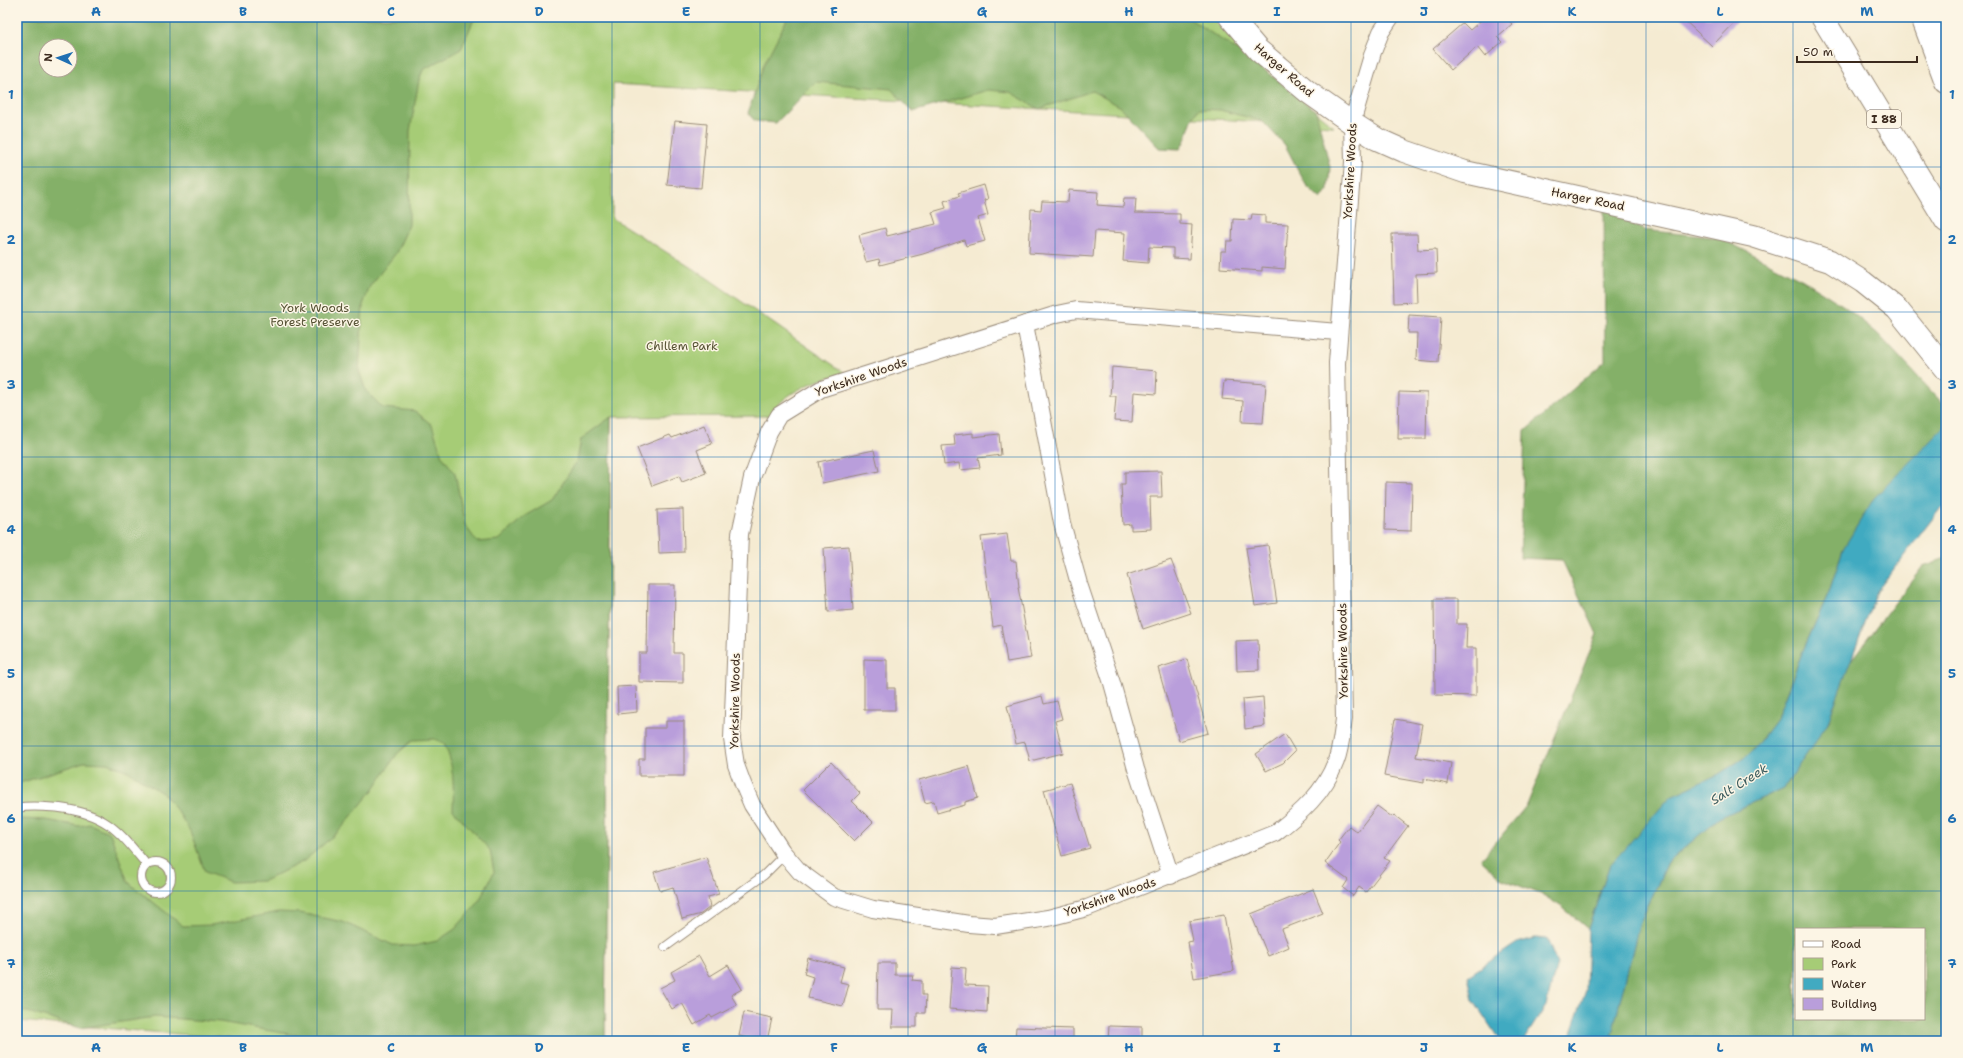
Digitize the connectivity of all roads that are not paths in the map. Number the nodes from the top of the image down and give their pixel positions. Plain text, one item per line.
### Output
1 (1230, 17) edge
2 (1392, 17) edge
3 (1822, 17) edge
4 (1922, 17) edge
5 (1934, 17) edge
6 (1946, 31) edge
7 (1946, 82) edge
8 (1352, 123) junction
9 (1946, 221) edge
10 (1025, 324) junction
11 (1338, 332) junction
12 (1946, 370) edge
13 (17, 808) edge
14 (785, 854) junction
15 (146, 864) dead end
16 (1171, 876) junction
17 (665, 948) dead end

1 - 8 main road, Harger Road
2 - 8 street, Yorkshire Woods
3 - 9 main road, I 88
4 - 7 main road
5 - 6 main road
8 - 11 street, Yorkshire Woods
8 - 12 main road, Harger Road
10 - 11 street, Yorkshire Woods
10 - 14 street, Yorkshire Woods
10 - 16 street, Yorkshire Woods
11 - 16 street, Yorkshire Woods
13 - 15 lane
14 - 16 street, Yorkshire Woods
14 - 17 lane

